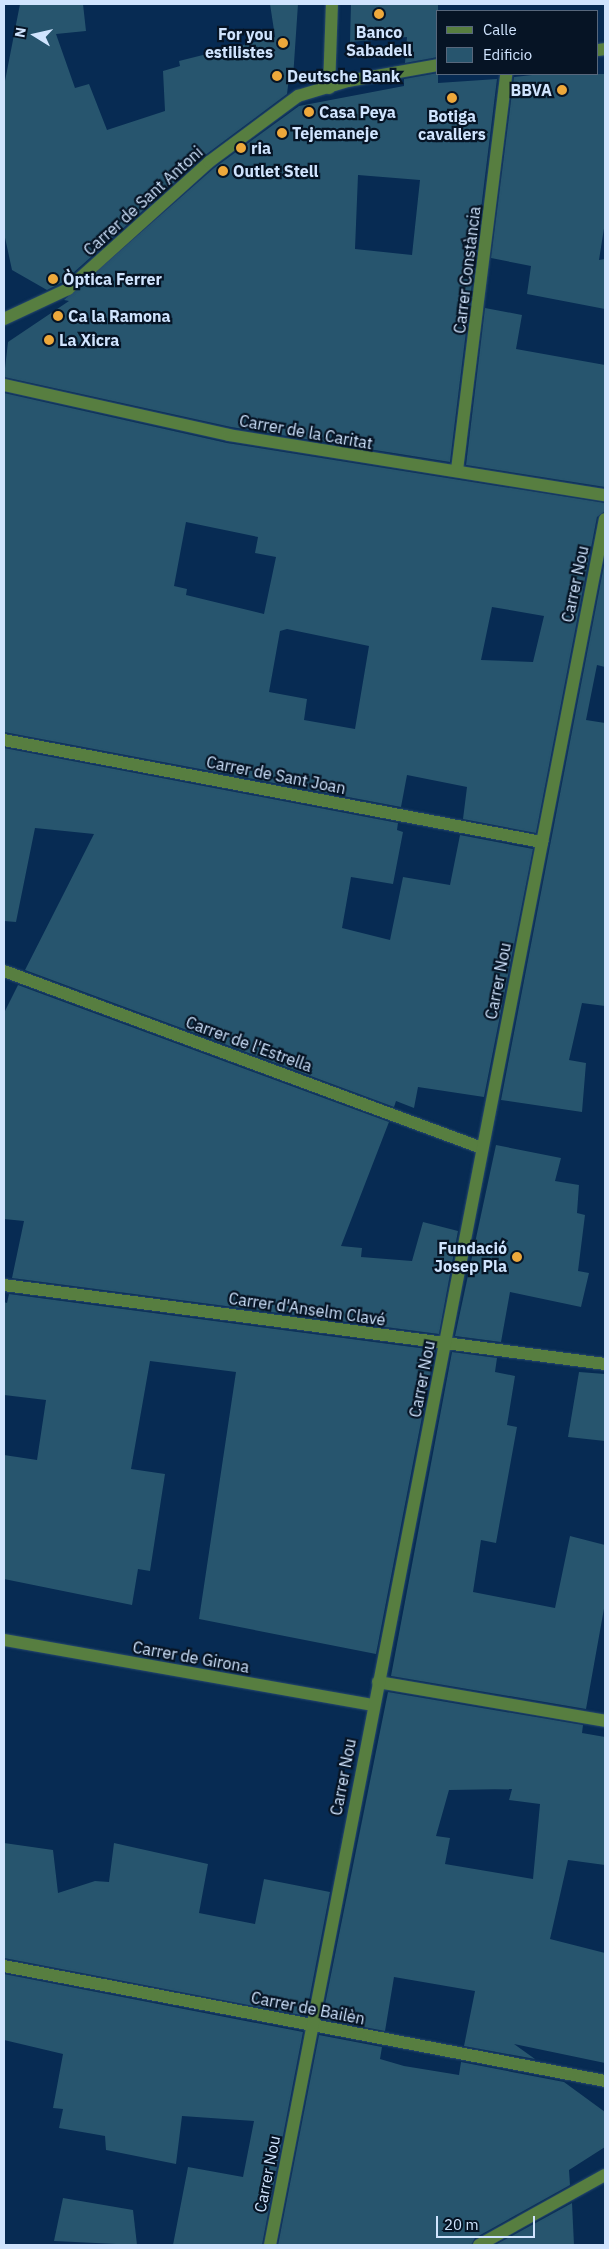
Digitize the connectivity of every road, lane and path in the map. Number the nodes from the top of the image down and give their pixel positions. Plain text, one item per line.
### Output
1 (332, 4) edge
2 (436, 64) edge
3 (506, 75) edge
4 (329, 88) junction
5 (4, 319) edge
6 (4, 385) edge
7 (457, 470) junction
8 (605, 495) edge
9 (605, 520) edge
10 (4, 740) edge
11 (542, 842) junction
12 (4, 971) edge
13 (482, 1148) junction
14 (4, 1285) edge
15 (446, 1344) junction
16 (605, 1364) edge
17 (4, 1640) edge
18 (378, 1682) junction
19 (374, 1705) junction
20 (605, 1721) edge
21 (4, 1966) edge
22 (312, 2025) junction
23 (605, 2081) edge
24 (605, 2175) edge
25 (270, 2245) edge
26 (479, 2245) edge

1 - 4 street
2 - 4 street
3 - 7 street, Carrer Constància
4 - 5 street, Carrer de Sant Antoni
6 - 7 street, Carrer de la Caritat
7 - 8 street, Carrer de la Caritat
9 - 11 street, Carrer Nou
10 - 11 street, Carrer de Sant Joan
11 - 13 street, Carrer Nou
12 - 13 street, Carrer de l'Estrella
13 - 15 street, Carrer Nou
14 - 15 street, Carrer d'Anselm Clavé
15 - 16 street, Carrer d'Anselm Clavé
15 - 18 street, Carrer Nou
17 - 19 street, Carrer de Girona
18 - 19 street, Carrer Nou
18 - 20 street
19 - 22 street, Carrer Nou
21 - 22 street, Carrer de Bailèn
22 - 23 street, Carrer de Bailèn
22 - 25 street, Carrer Nou
24 - 26 street

